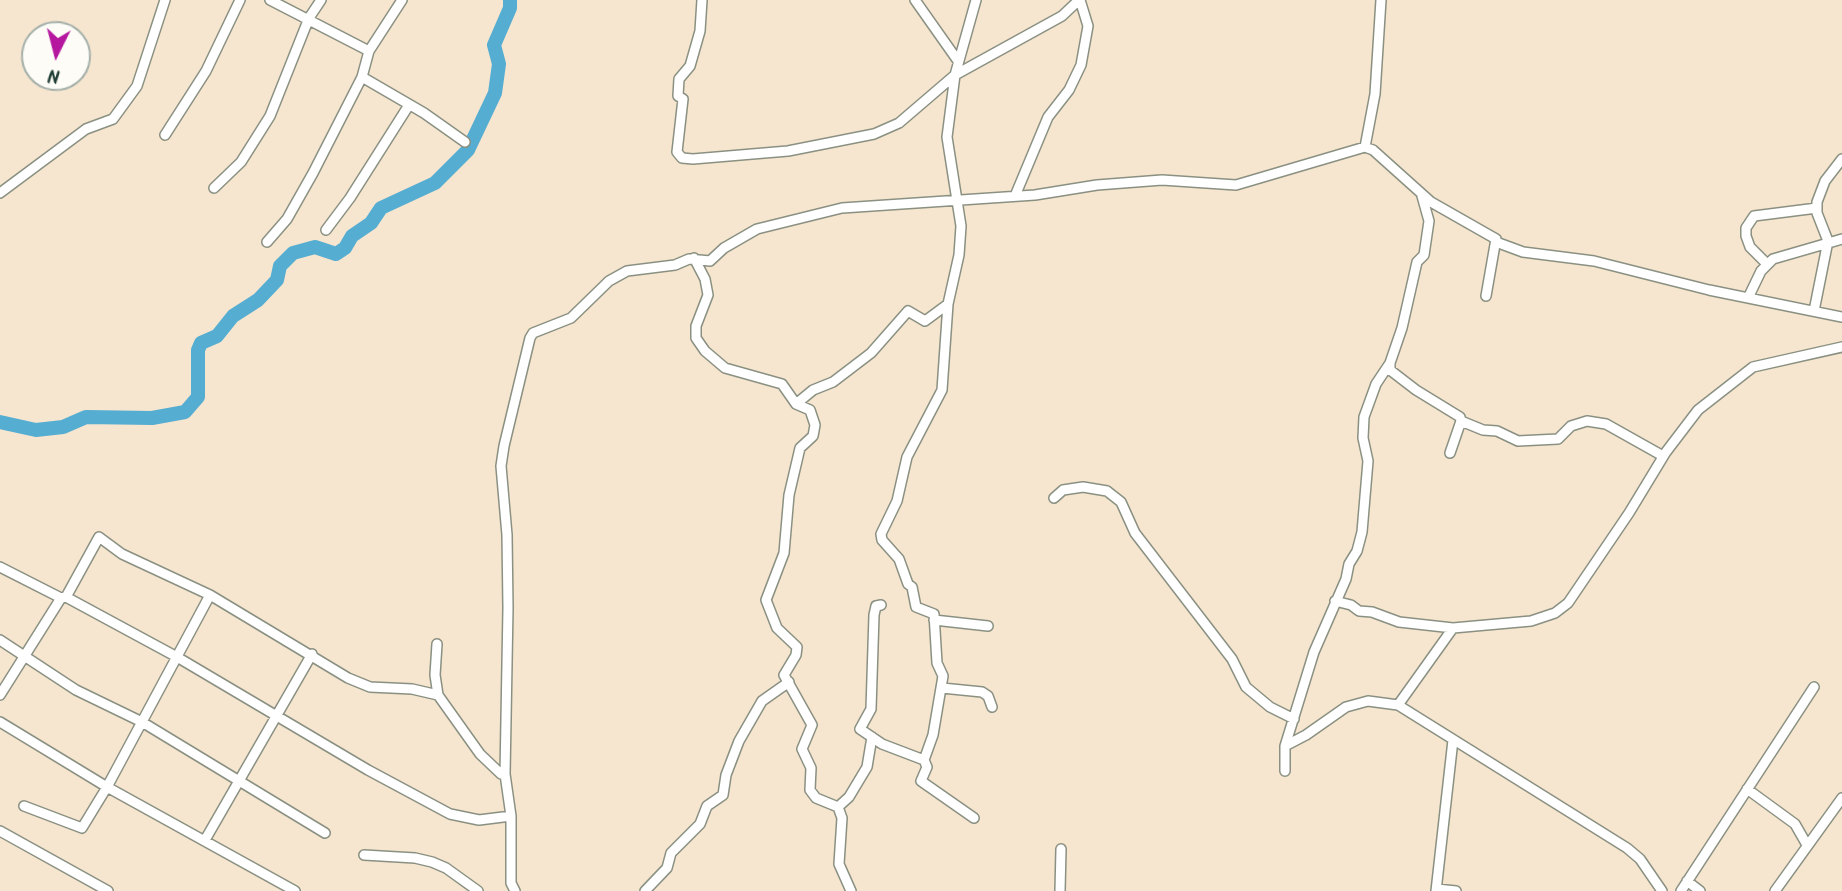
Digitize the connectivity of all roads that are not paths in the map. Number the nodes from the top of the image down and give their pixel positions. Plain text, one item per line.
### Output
1 (165, 0) edge
2 (240, 0) edge
3 (270, 0) edge
4 (321, 0) edge
5 (402, 0) edge
6 (702, 0) edge
7 (915, 0) edge
8 (976, 0) edge
9 (1079, 0) edge
10 (1381, 0) edge
11 (309, 18) junction
12 (369, 51) junction
13 (958, 61) junction
14 (955, 75) junction
15 (362, 77) junction
16 (409, 105) junction
17 (165, 135) dead end
18 (465, 142) dead end
19 (1365, 147) junction
20 (1842, 159) edge
21 (214, 188) dead end
22 (1418, 189) junction
23 (0, 193) edge
24 (1015, 196) junction
25 (958, 199) junction
26 (1816, 208) junction
27 (326, 230) dead end
28 (1842, 239) edge
29 (267, 242) dead end
30 (1496, 242) junction
31 (1828, 244) junction
32 (694, 258) junction
33 (1766, 263) junction
34 (1486, 296) dead end
35 (1748, 298) junction
36 (948, 304) junction
37 (1814, 312) junction
38 (1842, 317) edge
39 (1842, 347) edge
40 (1390, 363) junction
41 (796, 404) junction
42 (1461, 421) junction
43 (1450, 453) dead end
44 (1663, 456) junction
45 (1054, 498) dead end
46 (0, 567) edge
47 (210, 595) junction
48 (63, 597) junction
49 (1335, 601) junction
50 (881, 605) dead end
51 (933, 620) junction
52 (988, 626) dead end
53 (1453, 628) junction
54 (0, 640) edge
55 (437, 644) dead end
56 (312, 654) junction
57 (24, 657) junction
58 (177, 657) junction
59 (789, 682) junction
60 (1814, 687) dead end
61 (942, 688) junction
62 (0, 695) edge
63 (438, 695) junction
64 (1398, 705) junction
65 (992, 707) dead end
66 (277, 715) junction
67 (1294, 719) junction
68 (0, 722) edge
69 (142, 722) junction
70 (872, 737) junction
71 (1453, 740) junction
72 (1285, 746) junction
73 (924, 760) junction
74 (1285, 771) dead end
75 (505, 774) junction
76 (239, 779) junction
77 (107, 787) junction
78 (1747, 789) junction
79 (1842, 798) edge
80 (24, 806) dead end
81 (838, 807) junction
82 (511, 816) junction
83 (974, 818) dead end
84 (0, 831) edge
85 (325, 833) dead end
86 (205, 840) junction
87 (1807, 845) junction
88 (1061, 849) dead end
89 (364, 855) dead end
90 (1687, 881) junction
91 (1437, 890) edge
92 (108, 891) edge
93 (295, 891) edge
94 (478, 891) edge
95 (514, 891) edge
96 (645, 891) edge
97 (851, 891) edge
98 (1060, 891) edge
99 (1456, 891) edge
100 (1661, 891) edge
101 (1681, 891) edge
102 (1700, 891) edge
103 (1775, 891) edge

1 - 23 street
2 - 17 street
3 - 11 street
4 - 11 street
5 - 12 street
6 - 14 street
7 - 13 street
8 - 13 street
9 - 14 street
9 - 24 street
10 - 19 street
11 - 12 street
11 - 21 street
12 - 15 street
13 - 14 street
14 - 25 street
15 - 16 street
15 - 29 street
16 - 18 street
16 - 27 street
19 - 22 street
19 - 24 street
20 - 26 street
22 - 30 street
22 - 40 street
24 - 25 street
25 - 32 street
25 - 36 street
26 - 31 street
26 - 33 street
28 - 31 street
30 - 34 street
30 - 35 street
31 - 33 street
31 - 37 street
32 - 41 street
32 - 75 street
33 - 35 street
35 - 37 street
36 - 41 street
36 - 51 street
37 - 38 street
39 - 44 street
40 - 42 street
40 - 49 street
41 - 59 street
42 - 43 street
42 - 44 street
44 - 53 street
45 - 67 street
46 - 48 street
47 - 48 street
47 - 56 street
47 - 58 street
48 - 57 street
48 - 58 street
49 - 53 street
49 - 67 street
50 - 70 street
51 - 52 street
51 - 61 street
53 - 64 street
54 - 57 street
55 - 63 street
56 - 63 street
56 - 66 street
57 - 62 street
57 - 69 street
58 - 66 street
58 - 69 street
59 - 81 street
59 - 96 street
60 - 78 street
61 - 65 street
61 - 73 street
63 - 75 street
64 - 71 street
64 - 72 street
66 - 76 street
66 - 82 street
67 - 72 street
68 - 77 street
69 - 76 street
69 - 77 street
70 - 73 street
70 - 81 street
71 - 91 street
71 - 100 street
72 - 74 street
73 - 83 street
75 - 82 street
76 - 85 street
76 - 86 street
77 - 80 street
77 - 86 street
78 - 87 street
78 - 90 street
79 - 87 street
81 - 97 street
82 - 95 street
84 - 92 street
86 - 93 street
87 - 103 street
88 - 98 street
89 - 94 street
90 - 101 street
90 - 102 street
91 - 99 street

